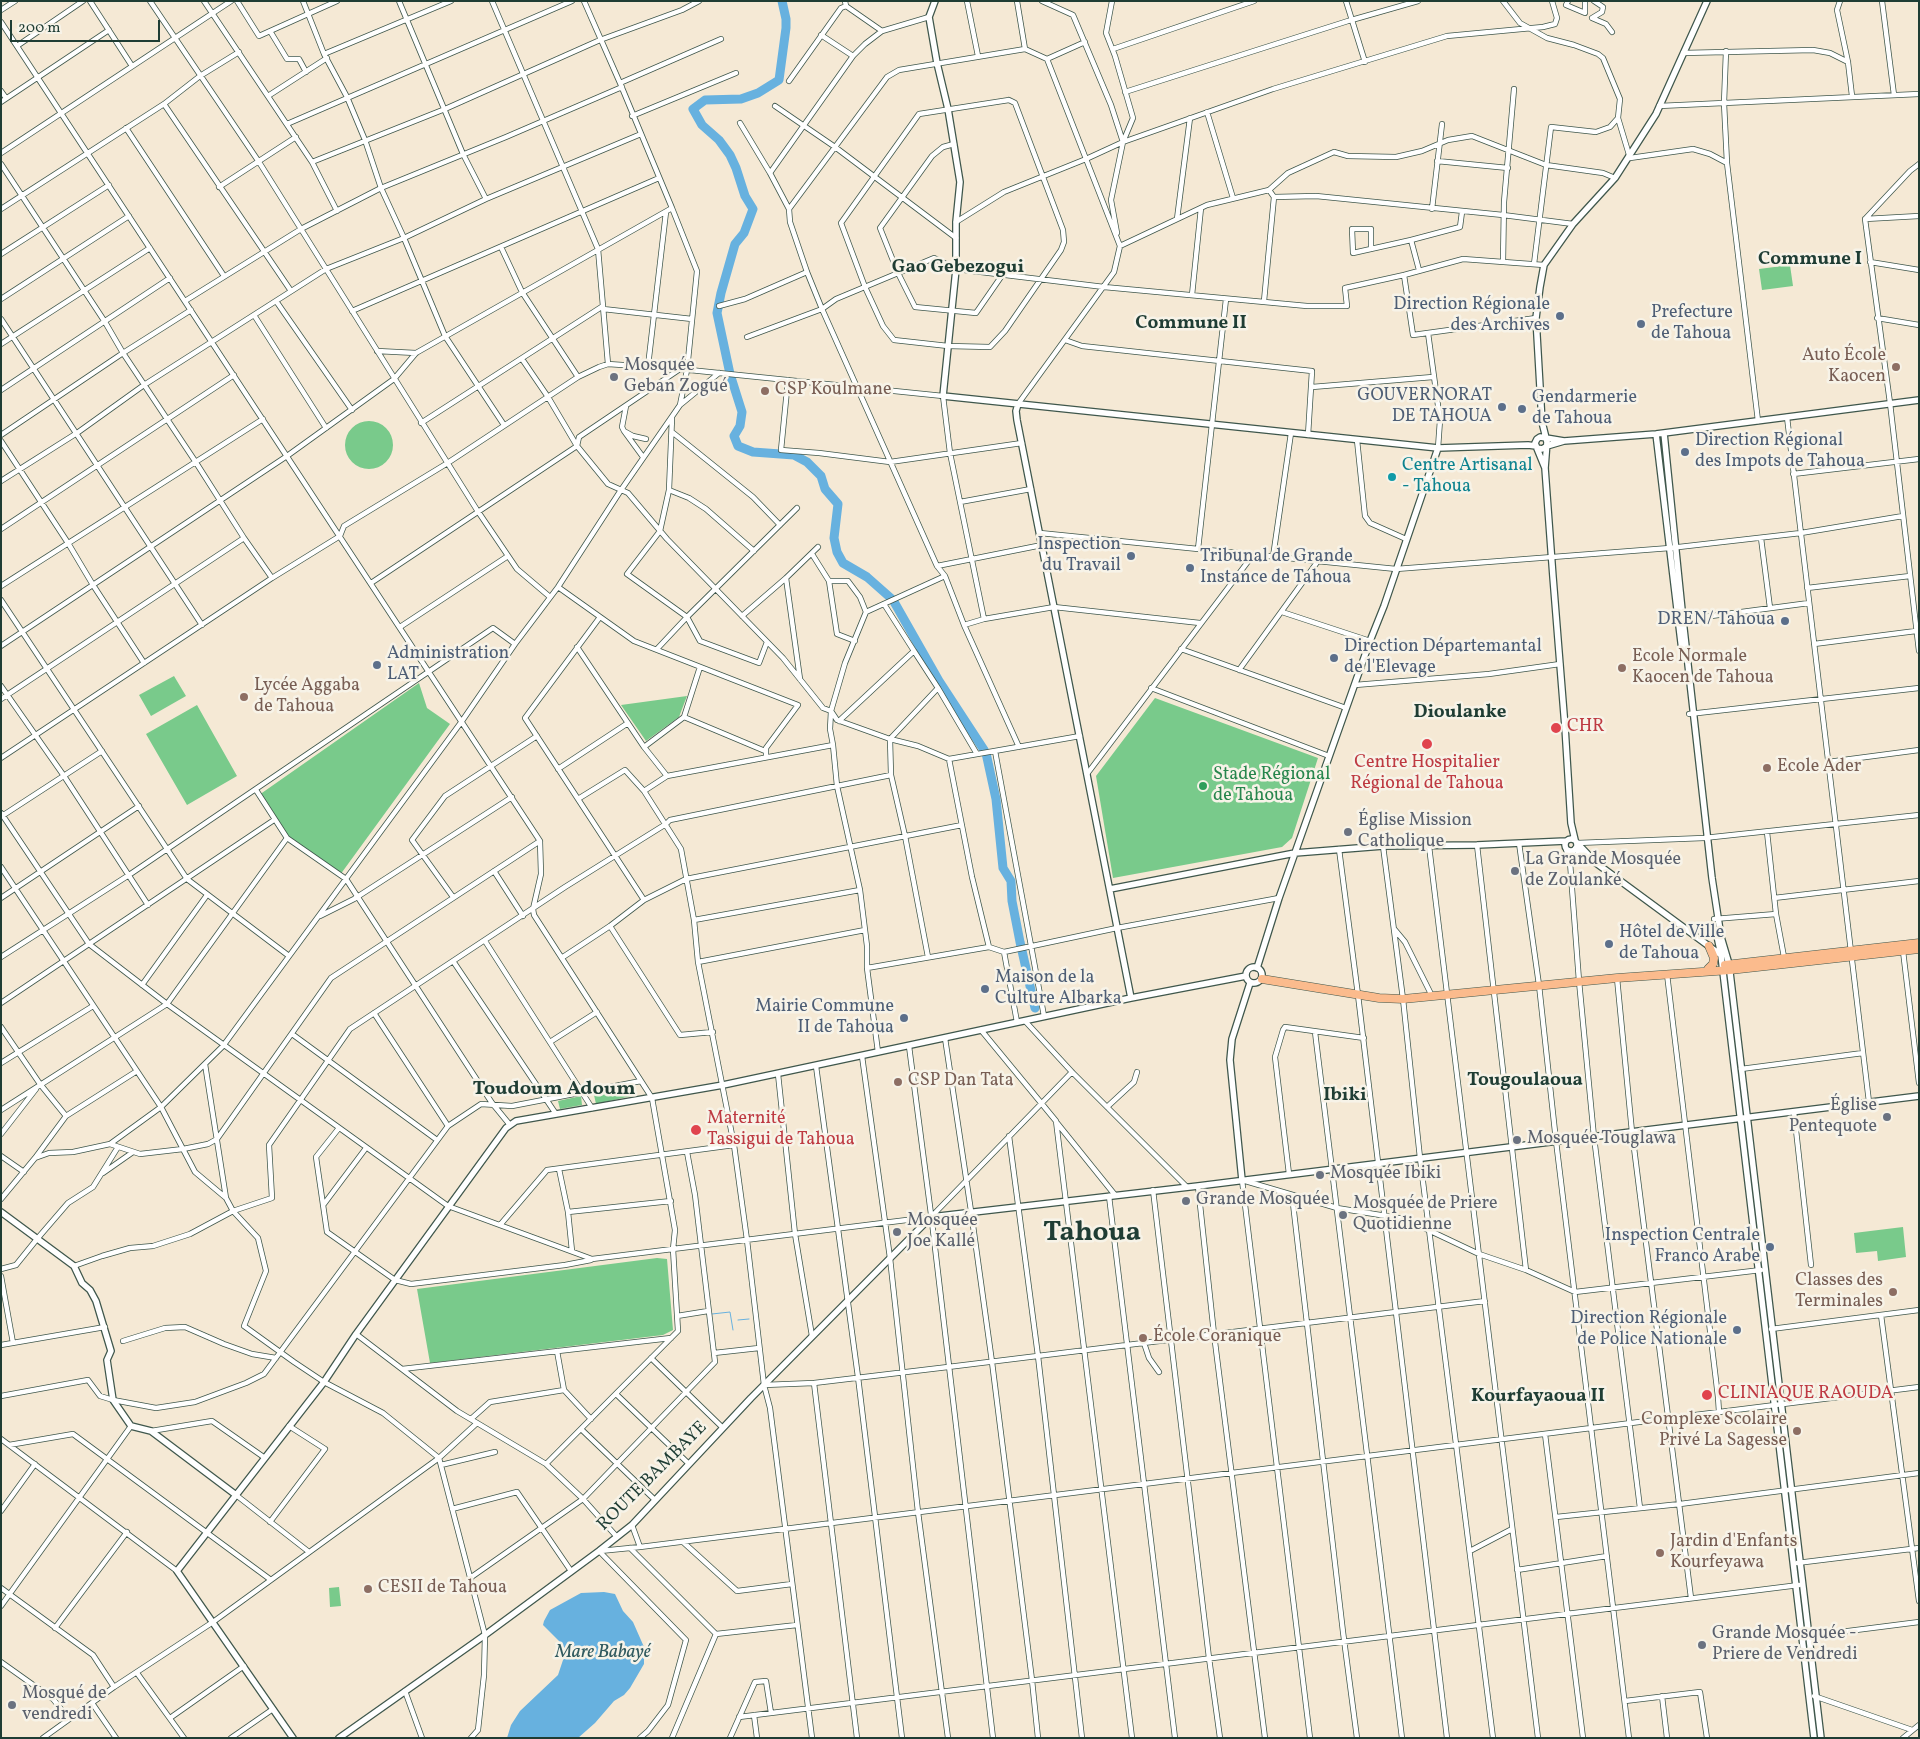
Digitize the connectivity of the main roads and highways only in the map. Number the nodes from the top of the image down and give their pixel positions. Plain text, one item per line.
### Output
1 (1919, 943) edge
2 (1709, 946) road end
3 (1919, 949) edge
4 (1851, 954) junction
5 (1726, 967) junction
6 (1705, 970) junction
7 (1262, 979) road end

1 - 4 main road
2 - 6 main road
3 - 4 main road
4 - 5 main road
4 - 5 main road
5 - 6 main road
6 - 7 main road

